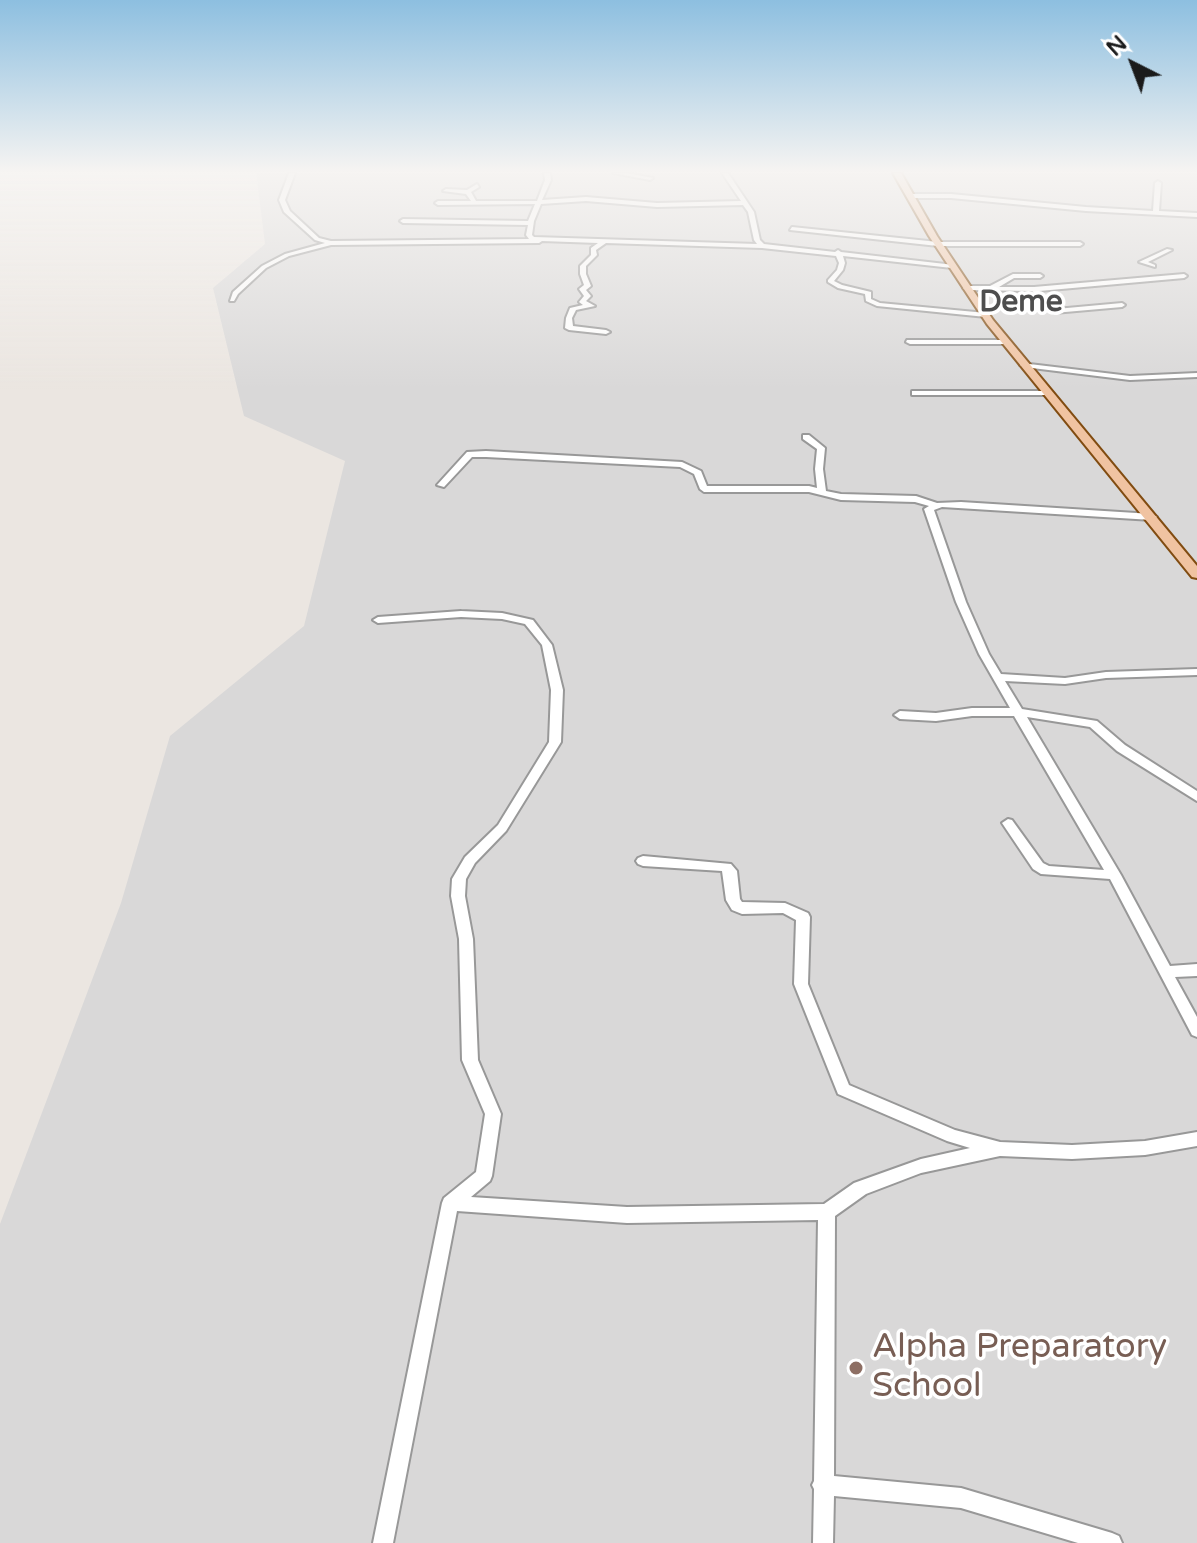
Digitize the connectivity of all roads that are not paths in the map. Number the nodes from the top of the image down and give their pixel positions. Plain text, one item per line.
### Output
1 (324, 245) edge
2 (599, 245) edge
3 (723, 245) edge
4 (939, 245) edge
5 (762, 246) joint
6 (1169, 250) dead end
7 (838, 252) junction
8 (1164, 262) dead end
9 (952, 266) junction
10 (1153, 266) junction
11 (1040, 276) dead end
12 (1184, 276) dead end
13 (1152, 277) junction
14 (993, 287) junction
15 (966, 288) junction
16 (1034, 289) junction
17 (232, 300) dead end
18 (1122, 305) dead end
19 (986, 315) junction
20 (606, 332) dead end
21 (910, 342) dead end
22 (1006, 342) junction
23 (1024, 365) junction
24 (1197, 375) edge
25 (915, 393) dead end
26 (1047, 393) junction
27 (806, 437) dead end
28 (441, 485) dead end
29 (822, 492) junction
30 (935, 505) junction
31 (1152, 517) junction
32 (1197, 574) edge
33 (378, 620) dead end
34 (1197, 672) edge
35 (996, 677) junction
36 (1016, 712) junction
37 (900, 715) dead end
38 (1197, 797) edge
39 (1008, 823) dead end
40 (643, 861) dead end
41 (1114, 875) junction
42 (1197, 970) edge
43 (1165, 972) junction
44 (1197, 1031) edge
45 (1197, 1139) edge
46 (1000, 1149) junction
47 (450, 1203) junction
48 (827, 1212) junction
49 (822, 1485) junction
50 (383, 1543) edge
51 (823, 1543) edge
52 (1112, 1543) edge

1 - 17 street
2 - 20 street
3 - 5 street
4 - 9 main road
5 - 7 street
6 - 10 street
7 - 9 street
7 - 19 street
8 - 10 street
9 - 15 main road
10 - 13 street
11 - 14 street
12 - 13 street
13 - 16 street
14 - 15 street
14 - 16 street
15 - 19 main road
16 - 18 street
19 - 22 main road
21 - 22 street
22 - 23 main road
23 - 24 street
23 - 26 main road
25 - 26 street
26 - 31 main road
27 - 29 street
28 - 29 street
29 - 30 street
30 - 31 street
30 - 35 street
31 - 32 main road
33 - 47 street
34 - 35 street
35 - 36 street
36 - 37 street
36 - 38 street
36 - 41 street
39 - 41 street
40 - 46 street
41 - 43 street
42 - 43 street
43 - 44 street
45 - 46 street
46 - 48 street
47 - 48 street
47 - 50 street
48 - 49 street
49 - 51 street
49 - 52 street

